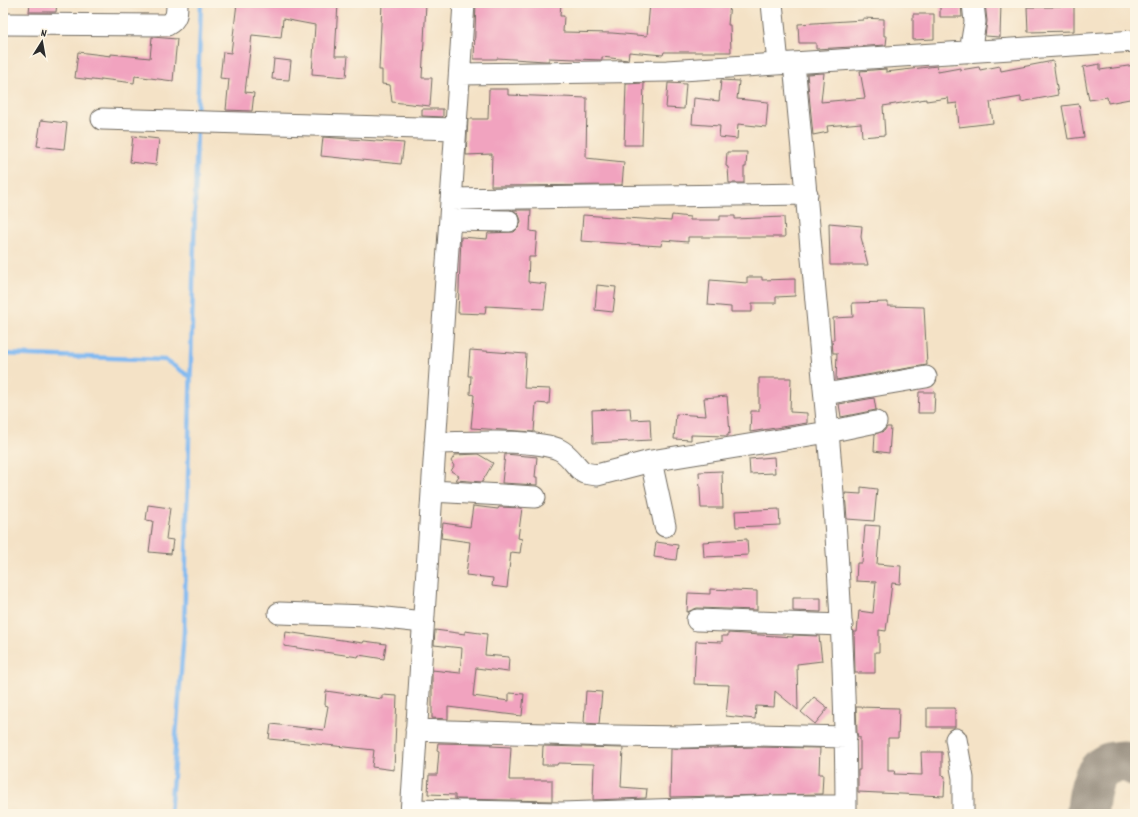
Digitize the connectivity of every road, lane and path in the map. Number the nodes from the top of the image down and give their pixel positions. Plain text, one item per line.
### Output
1 (177, 3) edge
2 (464, 3) edge
3 (772, 3) edge
4 (973, 3) edge
5 (3, 24) edge
6 (1135, 41) edge
7 (970, 52) junction
8 (786, 64) junction
9 (460, 74) junction
10 (102, 119) dead end
11 (456, 129) junction
12 (807, 194) junction
13 (451, 199) junction
14 (450, 220) junction
15 (509, 221) dead end
16 (926, 378) dead end
17 (825, 394) junction
18 (876, 422) dead end
19 (828, 432) junction
20 (435, 443) junction
21 (651, 461) junction
22 (432, 491) junction
23 (535, 497) dead end
24 (665, 526) dead end
25 (279, 613) dead end
26 (697, 620) dead end
27 (424, 622) junction
28 (842, 625) junction
29 (416, 730) junction
30 (846, 737) junction
31 (956, 740) dead end
32 (846, 810) edge
33 (412, 812) edge
34 (964, 814) edge

1 - 5 street
2 - 9 street
3 - 8 street
4 - 7 street
6 - 7 street
7 - 8 street
8 - 9 street
8 - 12 street
9 - 11 street
10 - 11 street
11 - 13 street
12 - 13 street
12 - 17 street
13 - 14 street
14 - 15 street
14 - 20 street
16 - 17 street
17 - 19 street
18 - 19 street
19 - 21 street
19 - 28 street
20 - 21 street
20 - 22 street
21 - 24 street
22 - 23 street
22 - 27 street
25 - 27 street
26 - 28 street
27 - 29 street
28 - 30 street
29 - 30 street
29 - 33 street
30 - 32 street
31 - 34 street
32 - 33 street

